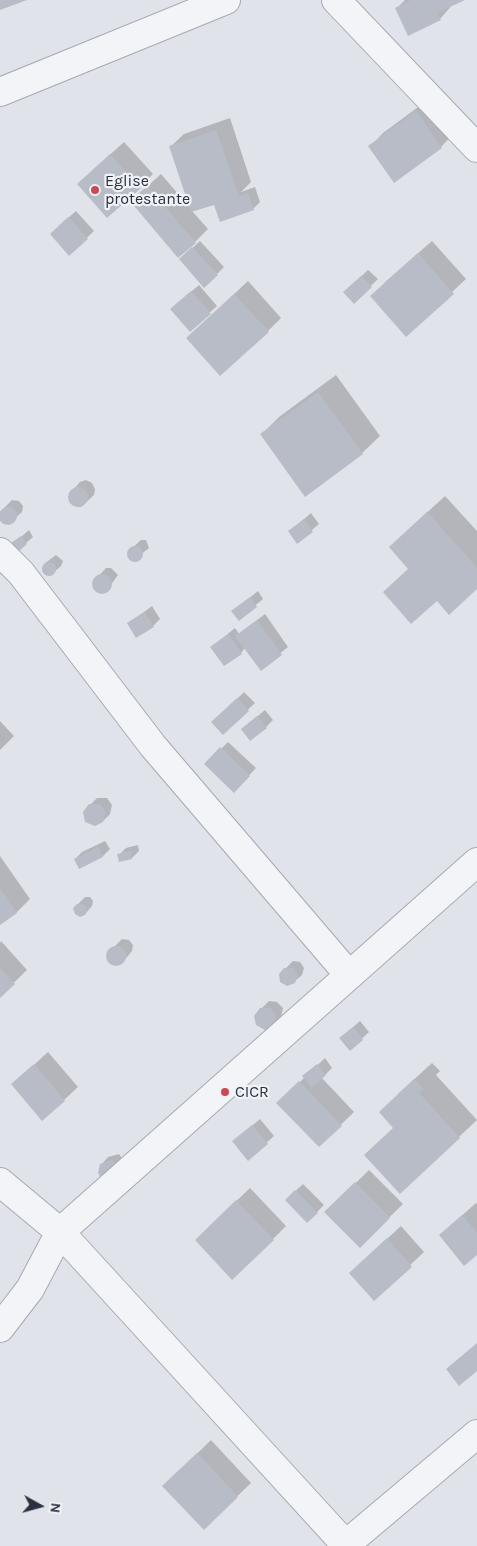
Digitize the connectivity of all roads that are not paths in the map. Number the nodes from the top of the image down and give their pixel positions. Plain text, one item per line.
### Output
1 (226, 0) edge
2 (336, 0) edge
3 (0, 92) edge
4 (477, 148) edge
5 (0, 552) edge
6 (477, 862) edge
7 (349, 975) junction
8 (0, 1182) edge
9 (60, 1232) junction
10 (0, 1328) edge
11 (477, 1434) edge
12 (345, 1545) edge

1 - 3 street
2 - 4 street
5 - 7 street
6 - 7 street
7 - 9 street
8 - 9 street
9 - 10 street
9 - 12 street
11 - 12 street

